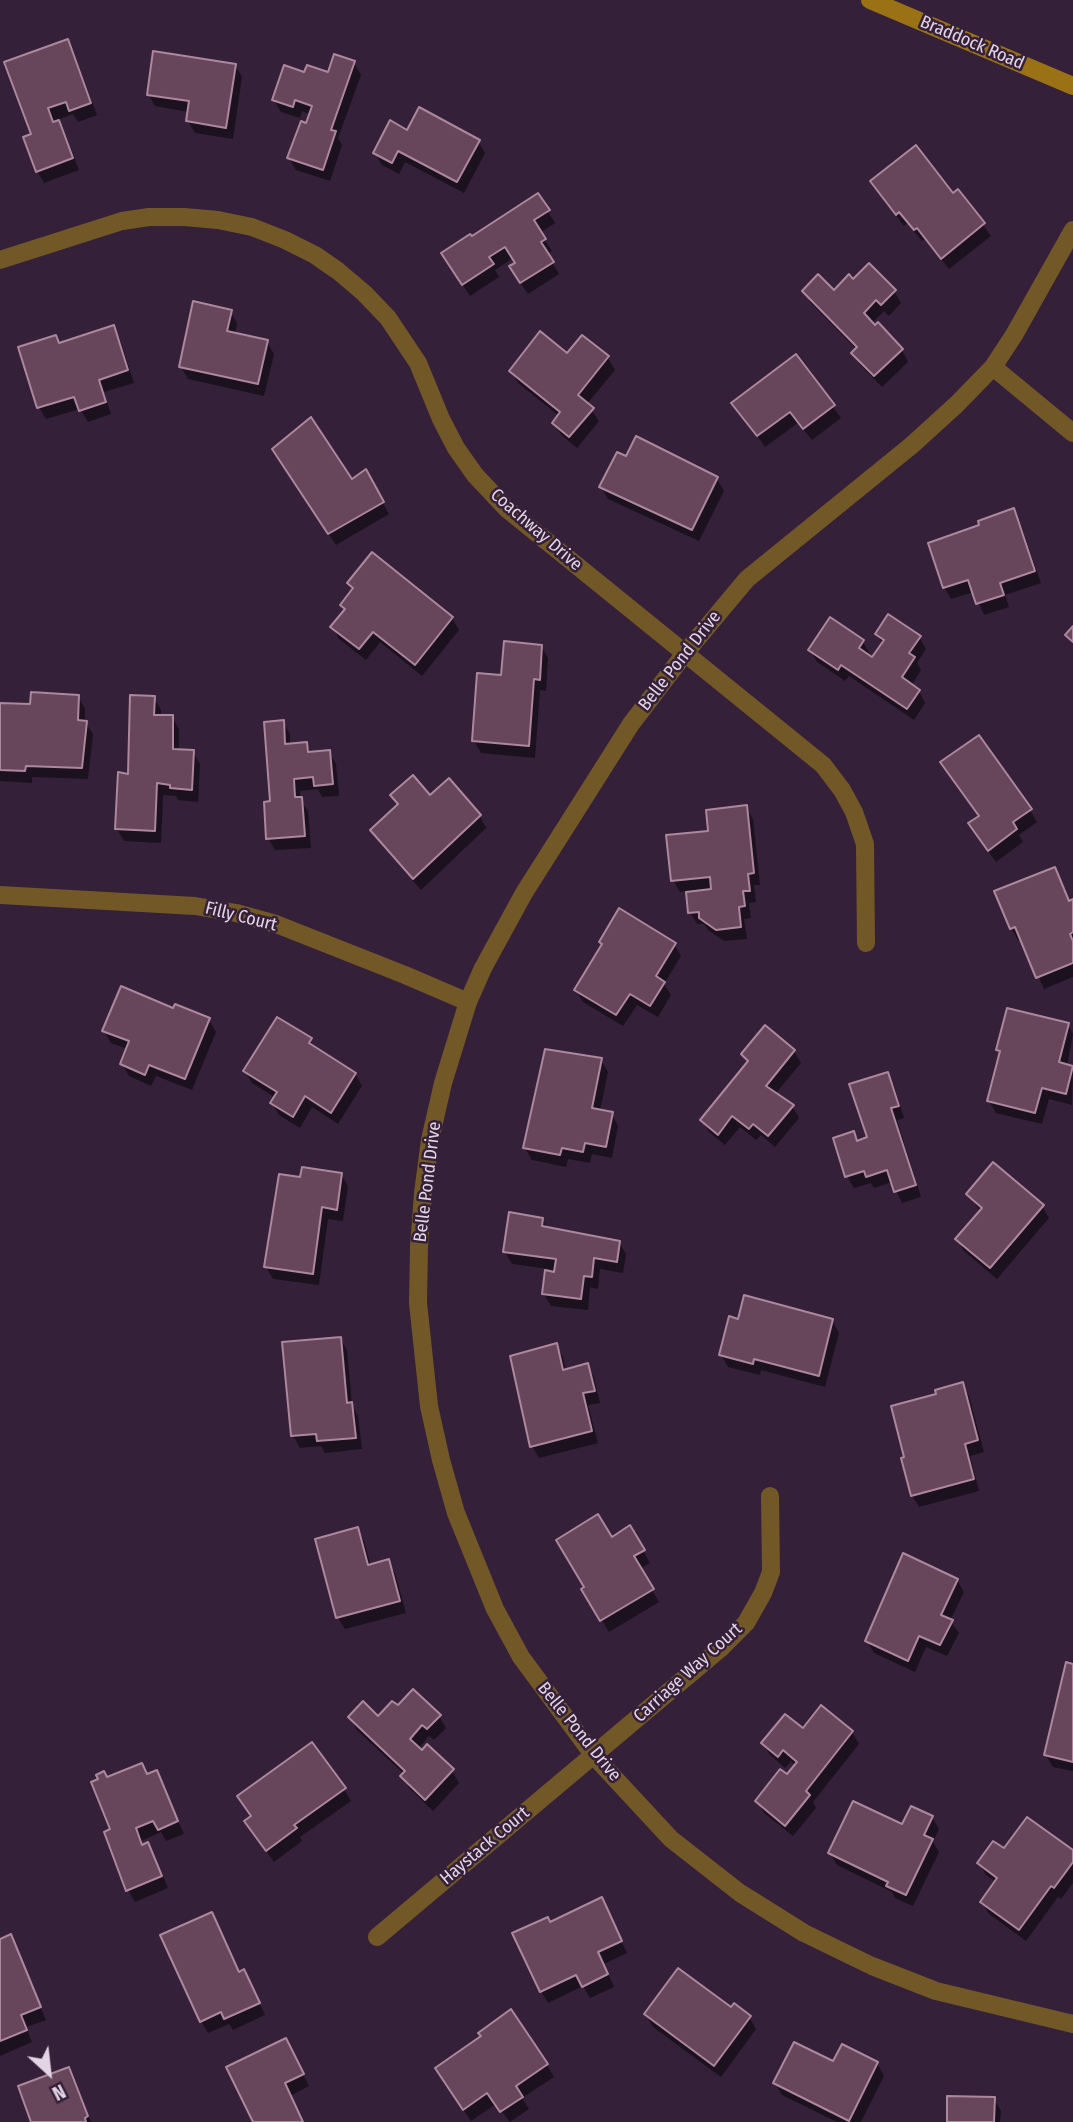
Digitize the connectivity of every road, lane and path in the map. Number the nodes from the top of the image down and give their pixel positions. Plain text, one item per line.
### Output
1 (870, 0) edge
2 (1073, 86) edge
3 (1073, 230) edge
4 (0, 260) edge
5 (993, 367) junction
6 (1073, 433) edge
7 (686, 652) junction
8 (0, 895) edge
9 (866, 943) dead end
10 (468, 1002) junction
11 (770, 1496) dead end
12 (594, 1756) junction
13 (377, 1937) dead end
14 (1073, 2024) edge

1 - 2 main road, Braddock Road
3 - 5 street, Belle Pond Drive
4 - 7 street, Coachway Drive
5 - 6 street
5 - 7 street, Belle Pond Drive
7 - 9 street, Coachway Drive
7 - 10 street, Belle Pond Drive
8 - 10 street, Filly Court
10 - 12 street, Belle Pond Drive
11 - 12 street, Carriage Way Court
12 - 13 street, Haystack Court
12 - 14 street, Belle Pond Drive

